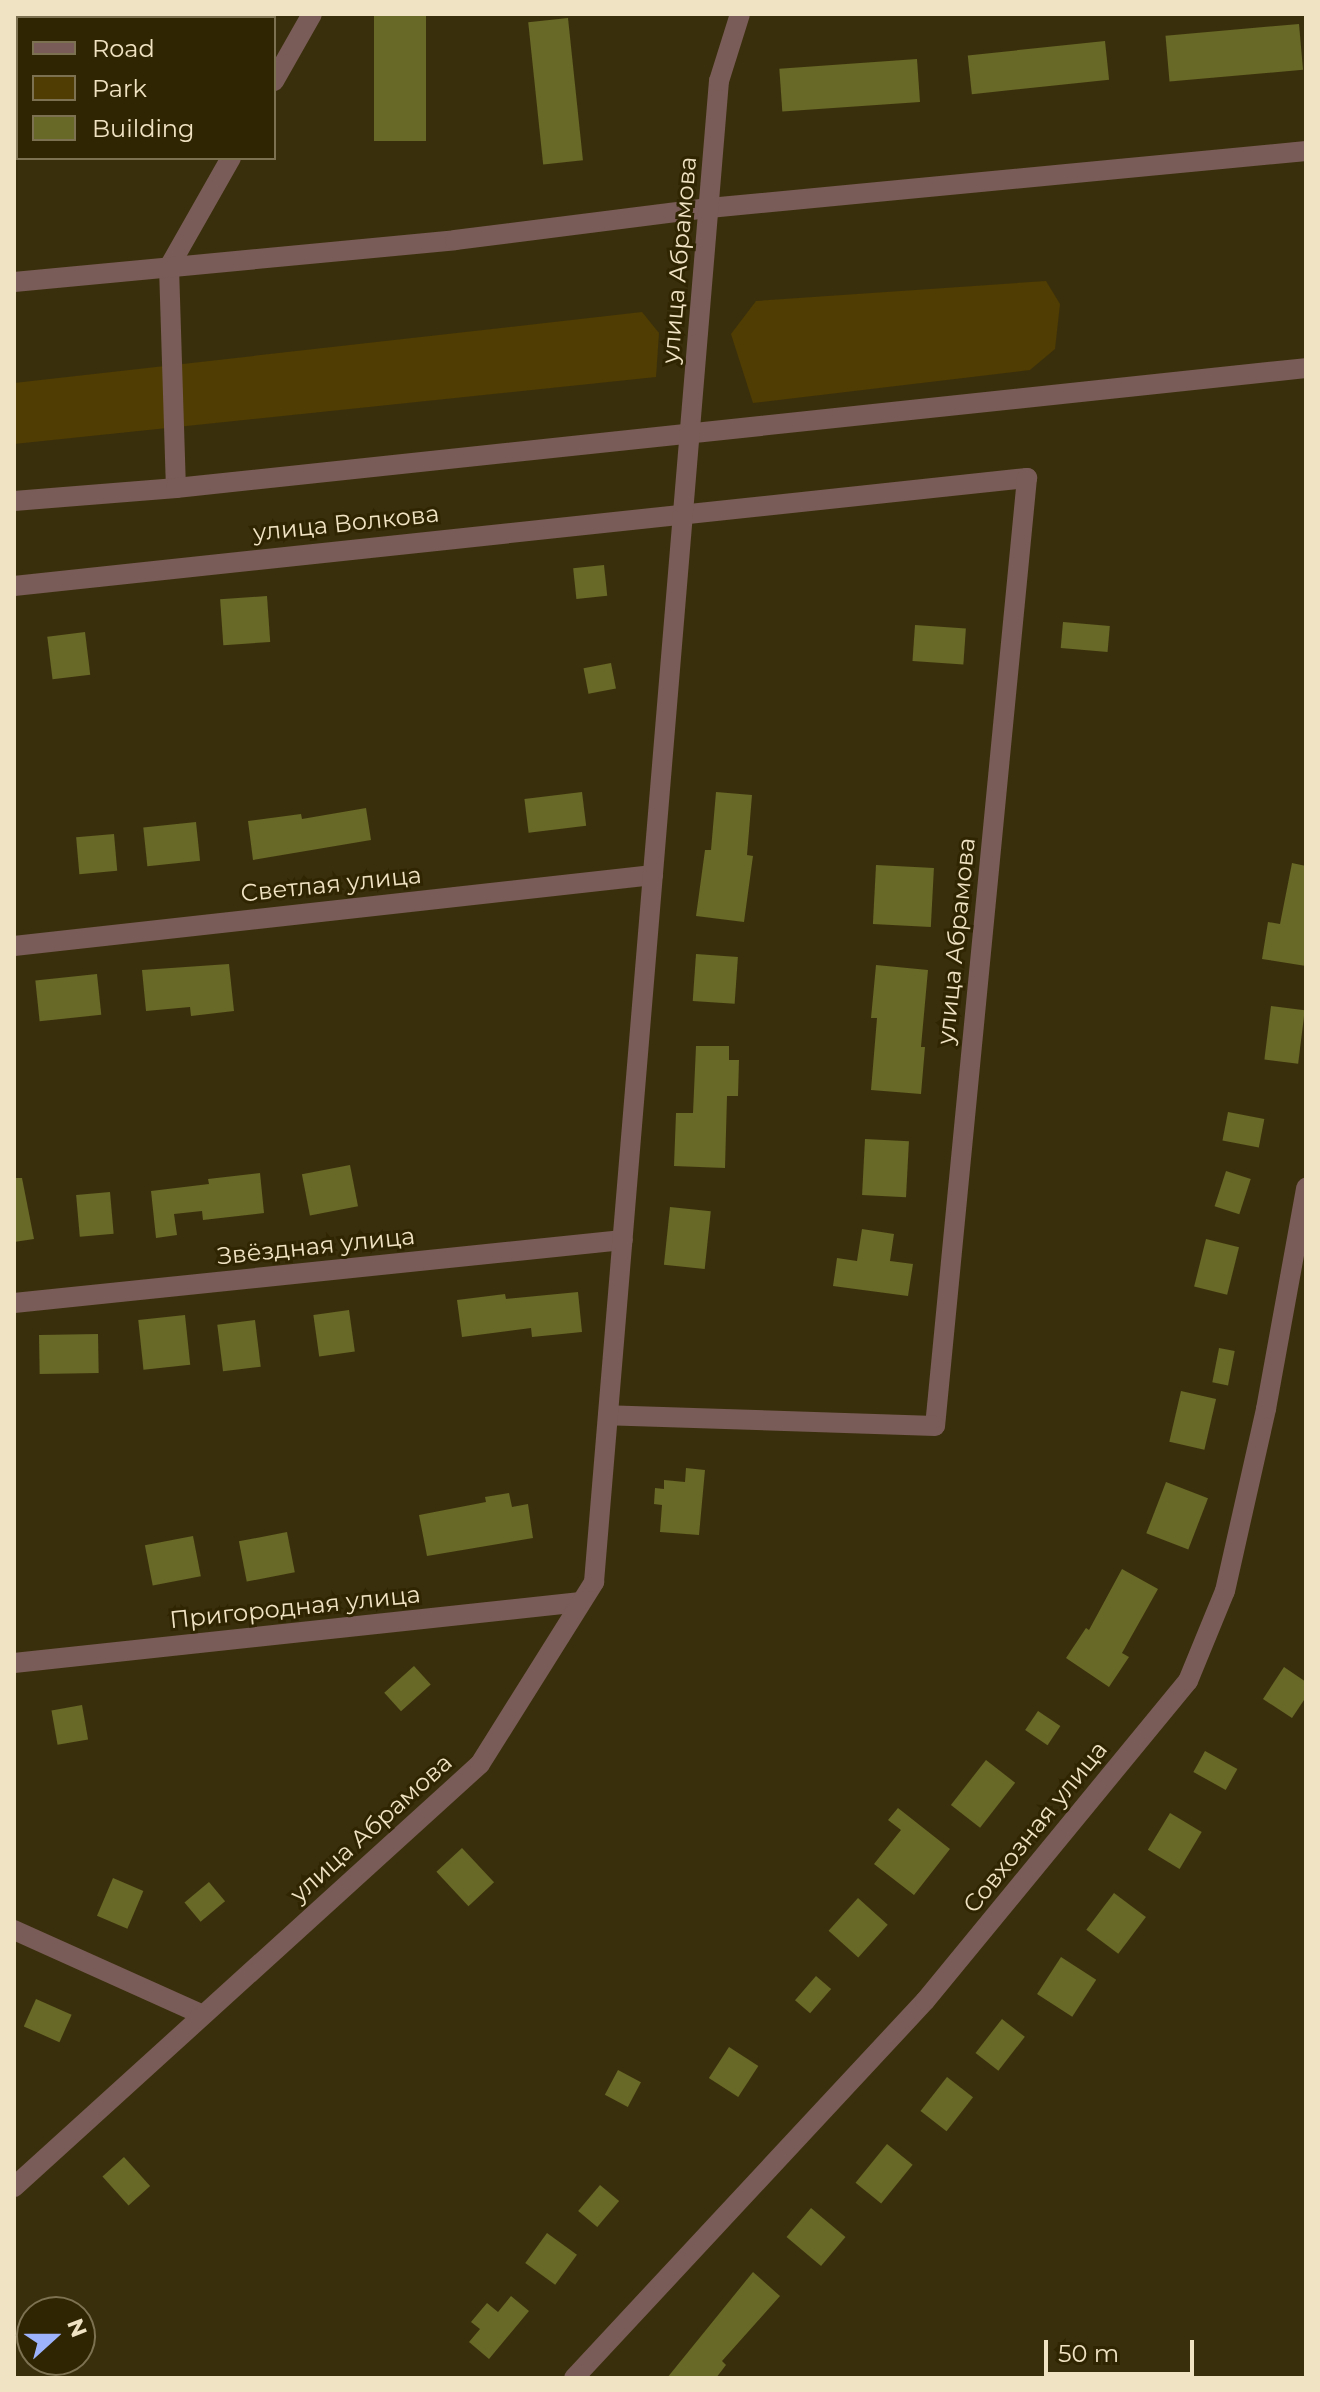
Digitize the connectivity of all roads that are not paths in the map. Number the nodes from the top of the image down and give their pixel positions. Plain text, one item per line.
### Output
1 (312, 14) edge
2 (740, 14) edge
3 (276, 77) edge
4 (1306, 151) edge
5 (230, 160) edge
6 (709, 208) junction
7 (169, 267) junction
8 (14, 282) edge
9 (1306, 368) edge
10 (690, 434) junction
11 (176, 488) junction
12 (14, 501) edge
13 (684, 512) junction
14 (14, 586) edge
15 (653, 875) junction
16 (14, 946) edge
17 (1306, 1188) edge
18 (623, 1240) junction
19 (14, 1303) edge
20 (608, 1415) junction
21 (581, 1602) junction
22 (14, 1663) edge
23 (14, 1930) edge
24 (203, 2015) junction
25 (14, 2187) edge
26 (574, 2378) edge

1 - 3 street
2 - 6 street, улица Абрамова
4 - 6 street
5 - 7 street
6 - 7 street
6 - 10 street, улица Абрамова
7 - 8 street
7 - 11 street
9 - 10 street
10 - 11 street
10 - 13 street, улица Абрамова
11 - 12 street
13 - 14 street, улица Волкова
13 - 15 street, улица Абрамова
13 - 20 street, улица Абрамова
15 - 16 street, Светлая улица
15 - 18 street, улица Абрамова
17 - 26 street, Совхозная улица
18 - 19 street, Звёздная улица
18 - 20 street, улица Абрамова
20 - 21 street, улица Абрамова
21 - 22 street, Пригородная улица
21 - 24 street, улица Абрамова
23 - 24 street
24 - 25 street, улица Абрамова

